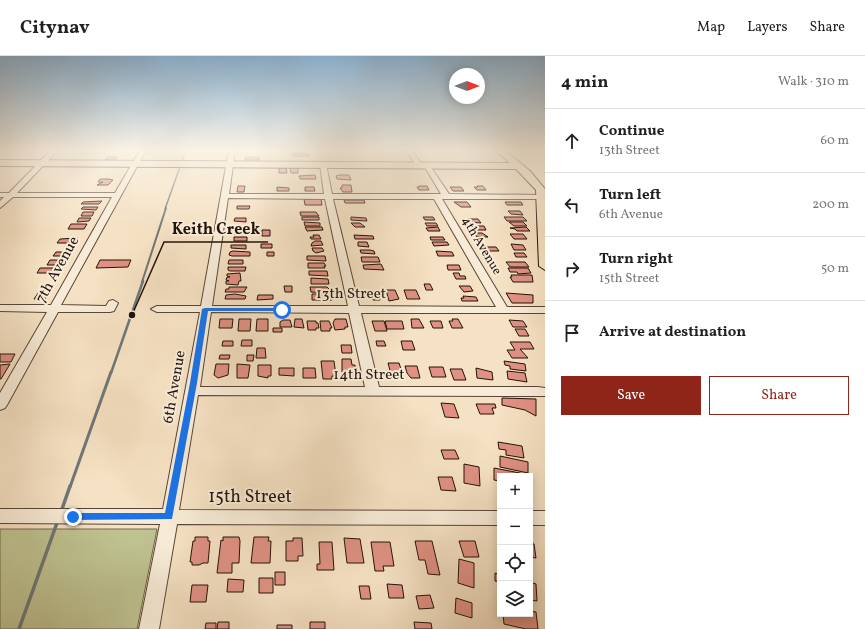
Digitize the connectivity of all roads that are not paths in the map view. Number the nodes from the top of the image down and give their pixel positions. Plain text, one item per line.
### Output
1 (29, 177) edge
2 (128, 177) edge
3 (227, 177) edge
4 (325, 177) edge
5 (432, 177) edge
6 (530, 177) edge
7 (0, 195) edge
8 (10, 195) junction
9 (116, 195) junction
10 (225, 196) junction
11 (328, 196) junction
12 (436, 196) junction
13 (446, 196) junction
14 (541, 197) junction
15 (0, 206) edge
16 (545, 266) edge
17 (113, 303) dead end
18 (0, 308) edge
19 (54, 308) junction
20 (157, 309) dead end
21 (205, 309) junction
22 (503, 309) junction
23 (354, 310) junction
24 (545, 310) edge
25 (192, 391) junction
26 (373, 391) junction
27 (545, 392) edge
28 (2, 397) edge
29 (0, 516) edge
30 (169, 517) junction
31 (497, 518) edge
32 (533, 518) edge
33 (545, 518) edge
34 (149, 629) edge

1 - 8 street
2 - 9 street, 7th Avenue
3 - 10 street, 6th Avenue
4 - 11 street
5 - 13 street
6 - 14 main road
7 - 8 street
8 - 9 street
8 - 15 street
9 - 19 street, 7th Avenue
10 - 11 street
10 - 21 street, 6th Avenue
11 - 12 street
11 - 23 street
12 - 13 street
12 - 22 street, 4th Avenue
13 - 14 street
14 - 16 main road
17 - 19 street
18 - 19 street
19 - 28 street, 7th Avenue
20 - 21 street, 13th Street
21 - 23 street, 13th Street
21 - 25 street, 6th Avenue
22 - 23 street, 13th Street
22 - 24 street, 13th Street
23 - 26 street
25 - 26 street, 14th Street
25 - 30 street, 6th Avenue
26 - 27 street, 14th Street
29 - 30 street, 15th Street
30 - 31 street, 15th Street
30 - 34 street, 6th Avenue
32 - 33 street

